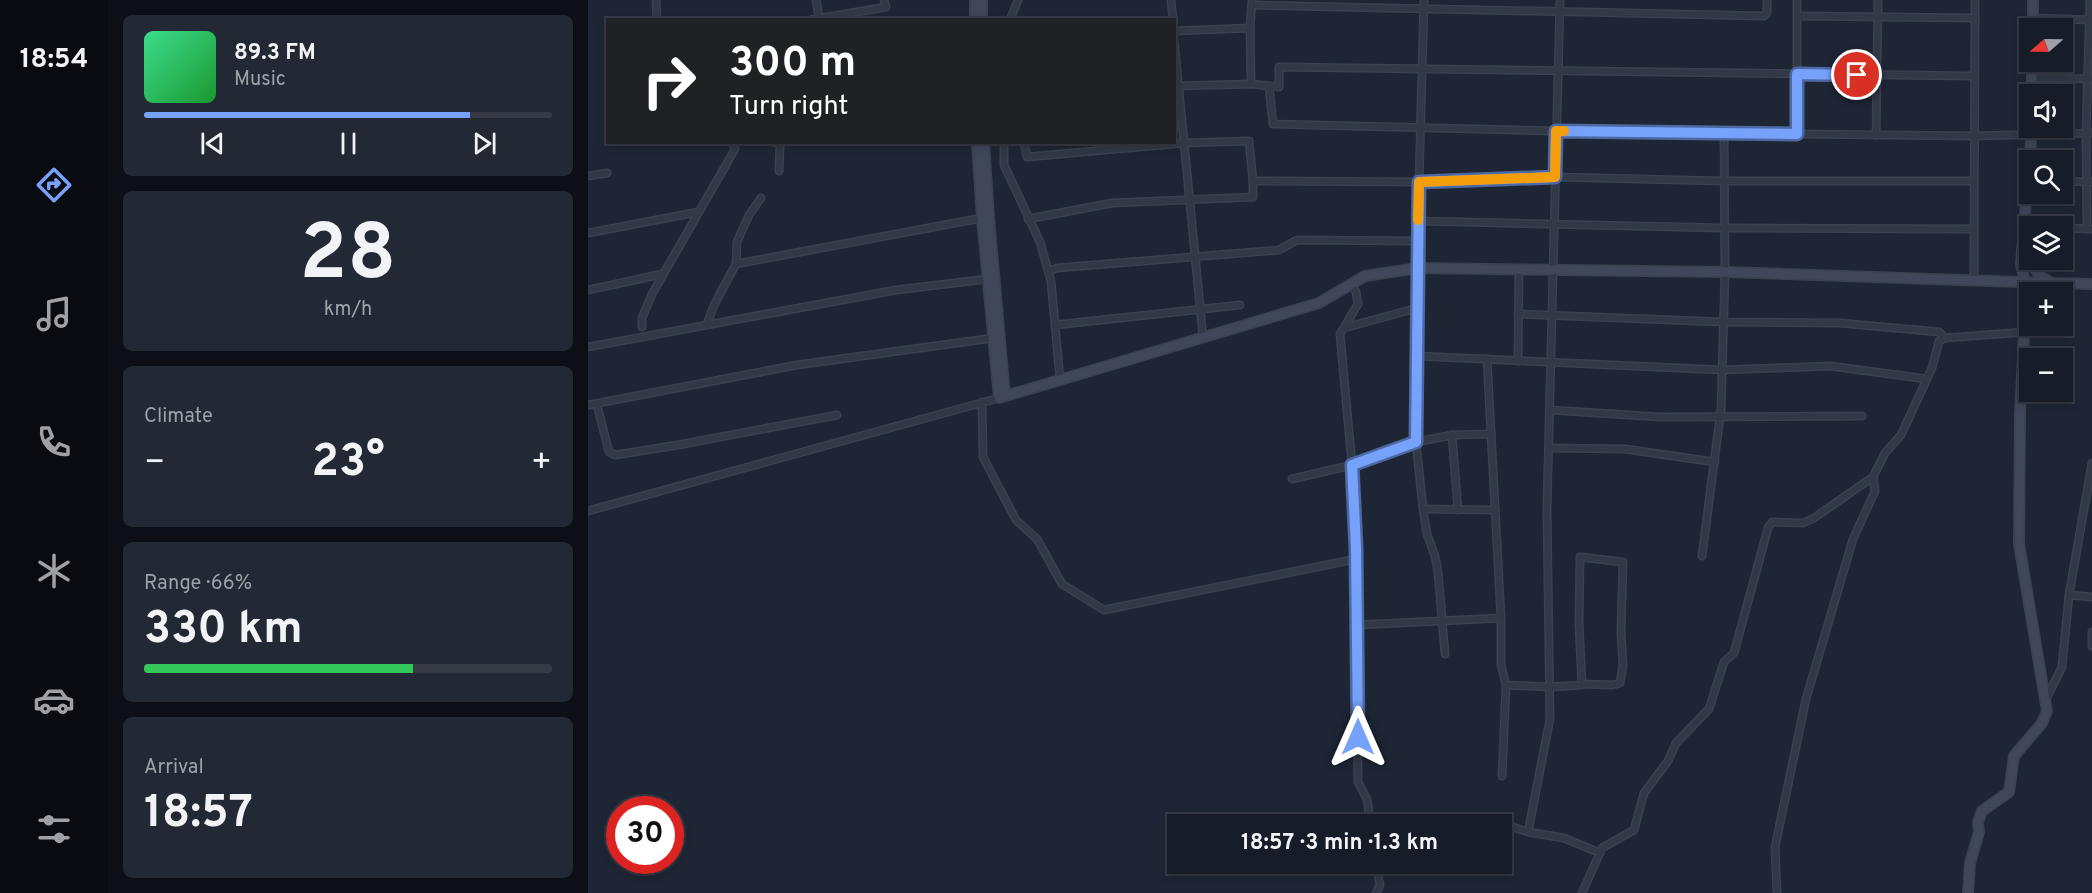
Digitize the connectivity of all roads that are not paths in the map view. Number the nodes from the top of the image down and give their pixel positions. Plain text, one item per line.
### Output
1 (656, 0) edge
2 (816, 0) edge
3 (884, 0) edge
4 (975, 0) edge
5 (982, 0) edge
6 (1017, 0) edge
7 (1171, 0) edge
8 (1424, 0) edge
9 (1560, 0) edge
10 (1767, 0) edge
11 (1797, 0) edge
12 (1878, 0) edge
13 (1975, 0) edge
14 (2033, 0) edge
15 (2091, 0) edge
16 (1252, 2) edge
17 (1424, 8) junction
18 (1559, 11) junction
19 (1797, 16) junction
20 (1878, 16) junction
21 (657, 18) edge
22 (819, 18) joint
23 (975, 18) edge
24 (982, 18) edge
25 (1011, 18) edge
26 (1173, 18) edge
27 (1975, 18) junction
28 (2033, 18) edge
29 (2091, 20) edge
30 (2073, 21) edge
31 (1250, 28) junction
32 (1176, 31) edge
33 (1558, 69) junction
34 (1422, 70) junction
35 (1176, 71) edge
36 (2032, 72) edge
37 (1797, 74) junction
38 (1877, 76) junction
39 (1974, 76) junction
40 (2032, 78) junction
41 (2091, 79) edge
42 (1251, 84) junction
43 (2032, 84) edge
44 (1177, 86) edge
45 (1269, 86) junction
46 (1420, 128) junction
47 (1556, 131) junction
48 (1724, 133) junction
49 (2019, 133) edge
50 (2073, 133) edge
51 (2089, 133) edge
52 (1797, 134) junction
53 (1876, 135) junction
54 (1973, 136) junction
55 (1184, 143) junction
56 (733, 144) edge
57 (777, 144) edge
58 (977, 144) edge
59 (984, 144) edge
60 (1004, 144) edge
61 (1024, 144) edge
62 (1173, 144) edge
63 (1176, 144) edge
64 (779, 171) dead end
65 (607, 173) dead end
66 (588, 176) edge
67 (1555, 177) junction
68 (1253, 181) junction
69 (1724, 181) junction
70 (2073, 181) edge
71 (1419, 182) junction
72 (1973, 182) junction
73 (2089, 182) edge
74 (761, 198) dead end
75 (1190, 199) junction
76 (698, 212) junction
77 (982, 218) junction
78 (1028, 219) junction
79 (1418, 221) junction
80 (1554, 225) junction
81 (1724, 228) junction
82 (2073, 228) edge
83 (1973, 229) junction
84 (2089, 229) edge
85 (588, 233) edge
86 (1418, 241) junction
87 (1195, 255) junction
88 (736, 264) junction
89 (1418, 268) junction
90 (1519, 270) junction
91 (2036, 270) edge
92 (1048, 271) junction
93 (1553, 271) junction
94 (1725, 272) junction
95 (662, 274) junction
96 (988, 279) junction
97 (1974, 279) junction
98 (2050, 282) edge
99 (2019, 283) edge
100 (1351, 284) junction
101 (2073, 284) edge
102 (2092, 284) edge
103 (588, 290) edge
104 (1240, 305) dead end
105 (1417, 308) junction
106 (1200, 309) junction
107 (1518, 314) junction
108 (1552, 316) junction
109 (1723, 322) junction
110 (707, 324) junction
111 (1055, 325) junction
112 (642, 327) dead end
113 (1344, 328) junction
114 (2019, 332) edge
115 (2025, 336) edge
116 (1203, 337) junction
117 (993, 338) junction
118 (1945, 338) junction
119 (588, 347) edge
120 (1417, 356) junction
121 (1487, 359) junction
122 (1518, 361) junction
123 (1551, 362) junction
124 (1722, 370) junction
125 (1060, 379) junction
126 (1928, 379) junction
127 (1002, 397) junction
128 (982, 402) junction
129 (588, 405) edge
130 (597, 405) junction
131 (1550, 410) junction
132 (837, 415) dead end
133 (1862, 416) dead end
134 (1720, 418) junction
135 (1491, 434) junction
136 (1452, 435) junction
137 (1416, 442) junction
138 (1549, 448) junction
139 (1714, 462) junction
140 (2092, 463) edge
141 (1352, 465) junction
142 (1873, 477) junction
143 (1292, 479) dead end
144 (1423, 509) junction
145 (1458, 510) junction
146 (1495, 510) junction
147 (588, 511) edge
148 (1702, 556) dead end
149 (1356, 559) junction
150 (2068, 595) junction
151 (2092, 597) edge
152 (1501, 618) junction
153 (1442, 620) junction
154 (1358, 625) junction
155 (2092, 632) edge
156 (2092, 646) edge
157 (1445, 654) dead end
158 (1582, 684) junction
159 (1506, 686) junction
160 (1549, 687) junction
161 (2046, 700) junction
162 (1502, 776) dead end
163 (1369, 814) edge
164 (1512, 827) edge
165 (1528, 832) junction
166 (1600, 853) junction
167 (1378, 874) edge
168 (1376, 893) edge
169 (1582, 893) edge
170 (1777, 893) edge
171 (1968, 893) edge

1 - 21 street
2 - 22 street
3 - 22 street
4 - 23 street
5 - 24 street
6 - 25 street
7 - 26 street
8 - 17 street
9 - 18 street
10 - 18 street
11 - 19 street
12 - 20 street
13 - 27 street
14 - 28 street
15 - 29 street
16 - 17 street
16 - 31 street
17 - 18 street
17 - 34 street
18 - 33 street
19 - 20 street
19 - 37 street
20 - 27 street
20 - 38 street
27 - 39 street
29 - 30 street
29 - 41 street
31 - 32 street
31 - 42 street
33 - 34 street
33 - 37 street
33 - 47 street
34 - 45 street
34 - 46 street
35 - 44 street
36 - 40 street
37 - 38 street
37 - 52 street
38 - 39 street
38 - 53 street
39 - 54 street
40 - 41 street
40 - 43 street
41 - 51 street
42 - 44 street
42 - 45 street
44 - 55 street
45 - 46 street
46 - 47 street
46 - 71 street
47 - 48 street
47 - 67 street
48 - 52 street
48 - 69 street
49 - 54 street
50 - 51 street
51 - 73 street
52 - 53 street
53 - 54 street
54 - 72 street
55 - 63 street
55 - 68 street
55 - 75 street
56 - 76 street
57 - 64 street
58 - 77 street
59 - 127 street
60 - 78 street
61 - 62 street
65 - 66 street
67 - 69 street
67 - 71 street
67 - 80 street
68 - 71 street
68 - 75 street
69 - 72 street
69 - 81 street
70 - 73 street
71 - 79 street
72 - 83 street
73 - 84 street
74 - 88 street
75 - 78 street
75 - 87 street
76 - 85 street
76 - 95 street
77 - 88 street
77 - 96 street
78 - 92 street
79 - 80 street
79 - 86 street
80 - 81 street
80 - 93 street
81 - 83 street
81 - 94 street
82 - 84 street
83 - 97 street
86 - 87 street
86 - 89 street
87 - 92 street
87 - 106 street
88 - 110 street
89 - 90 street
89 - 100 street
89 - 105 street
90 - 93 street
90 - 107 street
91 - 98 street
92 - 111 street
93 - 94 street
93 - 108 street
94 - 97 street
94 - 109 street
95 - 103 street
95 - 112 street
96 - 110 street
96 - 117 street
97 - 99 street
100 - 113 street
100 - 116 street
101 - 102 street
104 - 106 street
105 - 113 street
105 - 120 street
106 - 111 street
106 - 116 street
107 - 108 street
107 - 122 street
108 - 109 street
108 - 123 street
109 - 118 street
109 - 124 street
110 - 119 street
111 - 125 street
113 - 141 street
114 - 118 street
115 - 161 street
116 - 125 street
117 - 127 street
117 - 130 street
118 - 126 street
120 - 121 street
120 - 137 street
121 - 122 street
121 - 135 street
122 - 123 street
123 - 124 street
123 - 131 street
124 - 126 street
124 - 134 street
125 - 127 street
126 - 142 street
127 - 128 street
128 - 147 street
128 - 149 street
129 - 130 street
130 - 132 street
131 - 134 street
131 - 138 street
133 - 134 street
134 - 139 street
135 - 136 street
135 - 146 street
136 - 137 street
136 - 145 street
137 - 141 street
137 - 144 street
138 - 139 street
138 - 160 street
139 - 148 street
140 - 150 street
141 - 143 street
141 - 149 street
142 - 166 street
142 - 170 street
144 - 145 street
144 - 153 street
145 - 146 street
146 - 152 street
149 - 154 street
150 - 151 street
150 - 161 street
152 - 153 street
152 - 159 street
153 - 154 street
153 - 157 street
154 - 163 street
155 - 156 street
158 - 158 street
158 - 160 street
159 - 160 street
159 - 162 street
160 - 165 street
161 - 171 street
164 - 165 street
165 - 166 street
166 - 169 street
167 - 168 street

